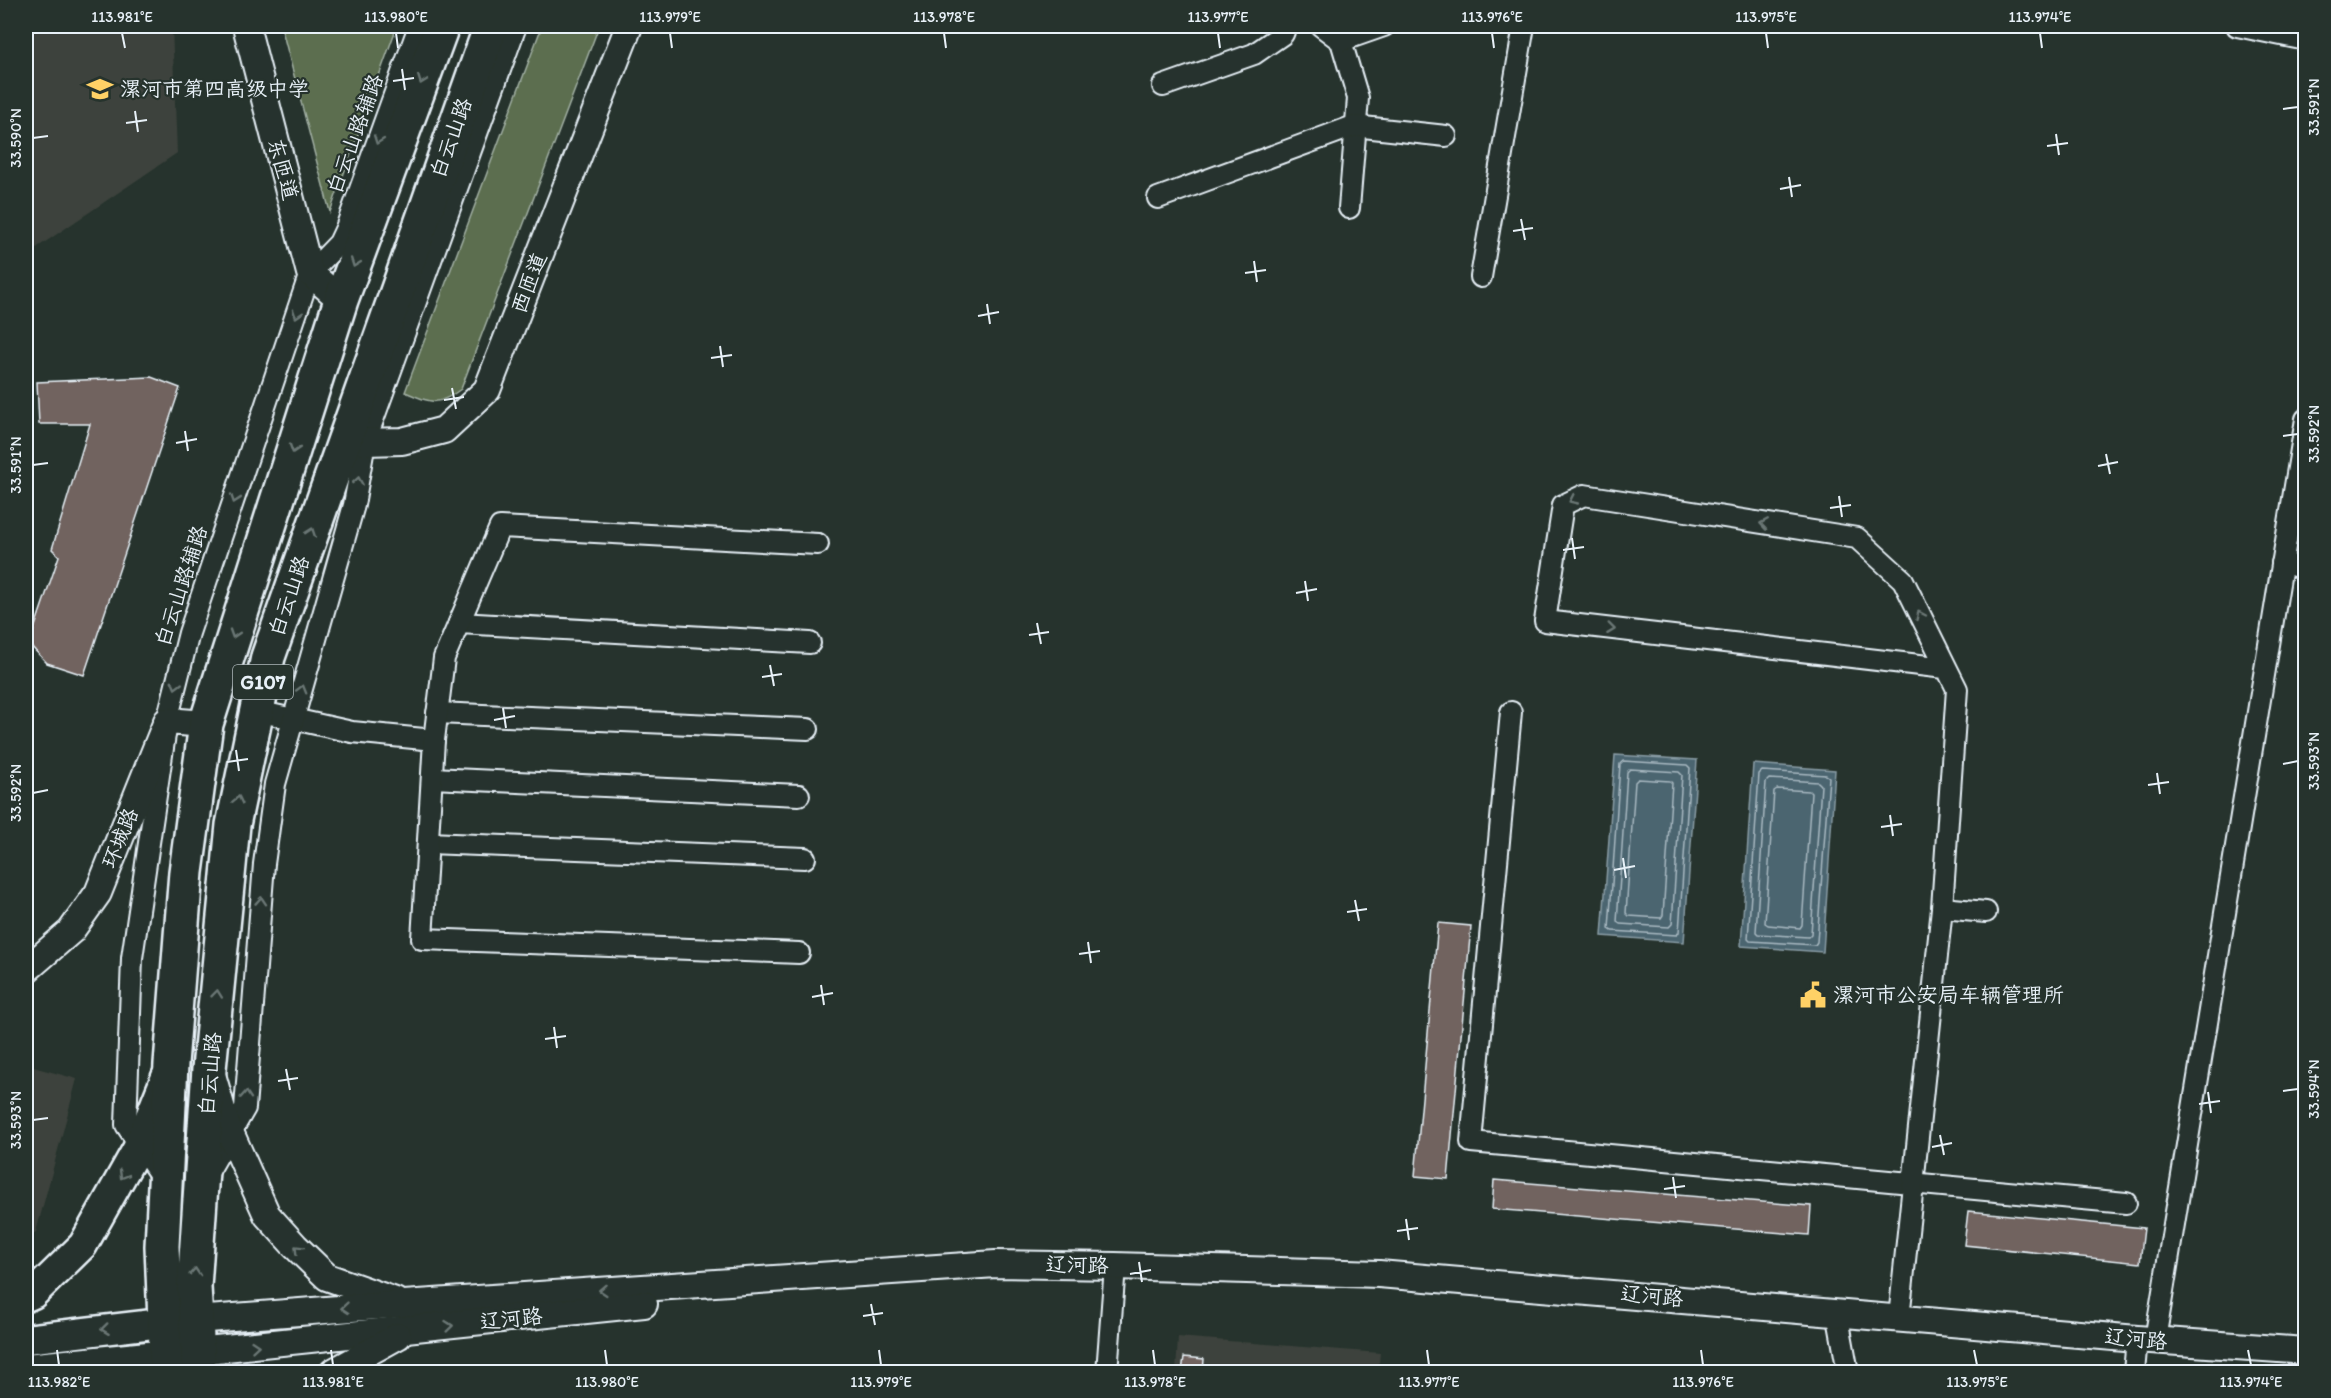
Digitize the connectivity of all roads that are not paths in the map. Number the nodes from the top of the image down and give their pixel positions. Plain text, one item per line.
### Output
1 (246, 26) edge
2 (419, 26) edge
3 (442, 26) edge
4 (491, 26) edge
5 (516, 26) edge
6 (629, 26) edge
7 (1286, 26) edge
8 (1321, 26) edge
9 (1384, 26) edge
10 (1524, 26) edge
11 (2237, 26) edge
12 (2306, 40) edge
13 (1341, 41) junction
14 (1163, 86) dead end
15 (1354, 126) junction
16 (1446, 136) dead end
17 (1158, 198) dead end
18 (1349, 208) dead end
19 (310, 273) junction
20 (1481, 277) dead end
21 (341, 300) junction
22 (2306, 419) edge
23 (354, 440) junction
24 (2298, 507) edge
25 (818, 544) dead end
26 (2282, 563) junction
27 (2306, 566) edge
28 (459, 623) junction
29 (810, 642) dead end
30 (1945, 668) junction
31 (257, 711) junction
32 (1511, 712) dead end
33 (437, 713) junction
34 (294, 719) junction
35 (167, 721) junction
36 (206, 724) junction
37 (808, 729) dead end
38 (434, 740) junction
39 (432, 778) junction
40 (799, 795) dead end
41 (428, 843) junction
42 (805, 858) dead end
43 (1942, 908) junction
44 (1986, 912) dead end
45 (799, 953) dead end
46 (26, 970) edge
47 (171, 1064) junction
48 (210, 1069) junction
49 (231, 1133) junction
50 (139, 1144) junction
51 (165, 1183) junction
52 (1913, 1183) junction
53 (201, 1184) junction
54 (2126, 1203) dead end
55 (996, 1264) junction
56 (1115, 1266) junction
57 (26, 1297) edge
58 (404, 1304) junction
59 (1838, 1312) junction
60 (1899, 1317) junction
61 (407, 1331) junction
62 (26, 1339) edge
63 (2146, 1340) junction
64 (181, 1349) edge
65 (2306, 1351) edge
66 (26, 1368) edge
67 (333, 1372) edge
68 (1107, 1372) edge
69 (1848, 1372) edge
70 (2134, 1372) edge

1 - 19 street, 东匝道
2 -> 19 street, 白云山路辅路
3 -> 21 highway, 白云山路 / G107
4 - 23 highway, 白云山路 / G107
5 - 23 street
6 - 23 street, 西匝道
7 - 14 street
8 - 13 street
9 - 13 street
10 - 20 street
11 - 12 street
13 - 15 street
15 - 16 street
15 - 17 street
15 - 18 street
19 - 21 street
19 -> 35 street, 白云山路辅路
21 -> 36 highway, 白云山路 / G107
22 - 24 street
31 -> 23 highway, 白云山路 / G107
34 -> 23 street
24 - 26 street
25 - 28 street
26 - 27 street
26 - 63 street
28 - 29 street
28 - 33 street
30 -> 30 street
30 - 43 street
31 - 34 street
48 -> 31 highway, 白云山路 / G107
32 - 52 street
33 - 37 street
33 - 38 street
34 - 38 street
49 -> 34 street
35 - 36 street
35 - 46 street, 环城路
35 - 50 street, 白云山路辅路
36 - 47 highway, 白云山路 / G107
38 - 39 street
39 - 40 street
39 - 41 street
41 - 42 street
41 - 45 street
43 - 44 street
43 - 52 street
47 - 50 main road
47 - 51 highway, 白云山路 / G107
48 - 49 street
48 - 53 highway, 白云山路 / G107
49 - 53 street
58 -> 49 street
50 - 51 street, 白云山路辅路
50 -> 57 main road
51 - 64 highway, 白云山路 / G107
52 - 54 street
52 - 60 street
64 -> 53 highway, 白云山路 / G107
55 - 56 street, 辽河路
55 -> 58 street, 辽河路
61 -> 55 street, 辽河路
56 - 59 street, 辽河路
56 - 68 street
58 -> 64 street, 辽河路
59 - 60 street, 辽河路
59 - 69 street
60 - 63 street, 辽河路
64 -> 61 street, 辽河路
61 - 67 street
64 -> 62 main road, 辽河路
63 - 65 street, 辽河路
63 - 70 street
64 - 66 main road, 辽河路

